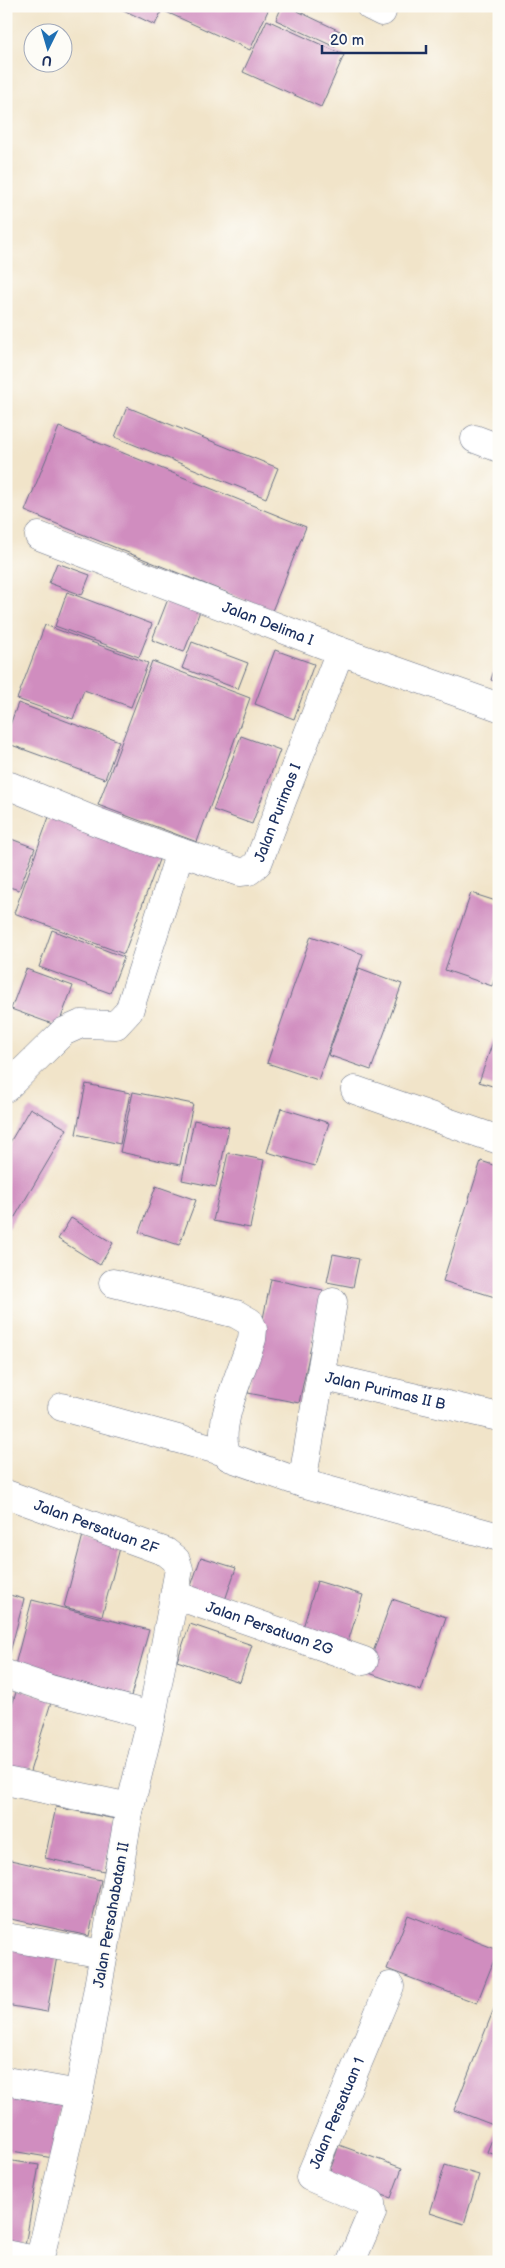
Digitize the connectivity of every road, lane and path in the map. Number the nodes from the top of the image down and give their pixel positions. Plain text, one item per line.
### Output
1 (39, 536) dead end
2 (340, 651) junction
3 (499, 708) edge
4 (10, 786) dead end
5 (180, 852) junction
6 (6, 1088) edge
7 (355, 1090) dead end
8 (499, 1140) edge
9 (113, 1283) dead end
10 (333, 1302) dead end
11 (321, 1376) junction
12 (62, 1407) dead end
13 (499, 1417) edge
14 (225, 1452) junction
15 (302, 1483) junction
16 (6, 1494) edge
17 (499, 1537) edge
18 (180, 1569) joint
19 (175, 1595) junction
20 (364, 1661) dead end
21 (6, 1674) edge
22 (152, 1716) junction
23 (6, 1781) edge
24 (130, 1808) junction
25 (6, 1937) edge
26 (104, 1954) junction
27 (390, 1986) dead end
28 (6, 2081) edge
29 (79, 2094) junction
30 (6, 2254) edge
31 (39, 2261) edge
32 (351, 2262) edge

1 - 2 street, Jalan Delima I
2 - 3 street, Jalan Delima I
2 - 5 street, Jalan Purimas I
4 - 5 street, Jalan Purimas I
5 - 6 street
7 - 8 street
9 - 14 street
10 - 11 street
11 - 13 street, Jalan Purimas II B
11 - 15 street, Jalan Purimas II B
12 - 14 street
14 - 15 street
15 - 17 street
16 - 18 street, Jalan Persatuan 2F
18 - 19 street, Jalan Persahabatan II
19 - 20 street, Jalan Persatuan 2G
19 - 22 street, Jalan Persahabatan II
21 - 22 street
22 - 24 street, Jalan Persahabatan II
23 - 24 street
24 - 26 street, Jalan Persahabatan II
25 - 26 street
26 - 29 street, Jalan Persahabatan II
27 - 32 street, Jalan Persatuan 1
28 - 29 street
29 - 31 street, Jalan Persahabatan II
30 - 31 street

